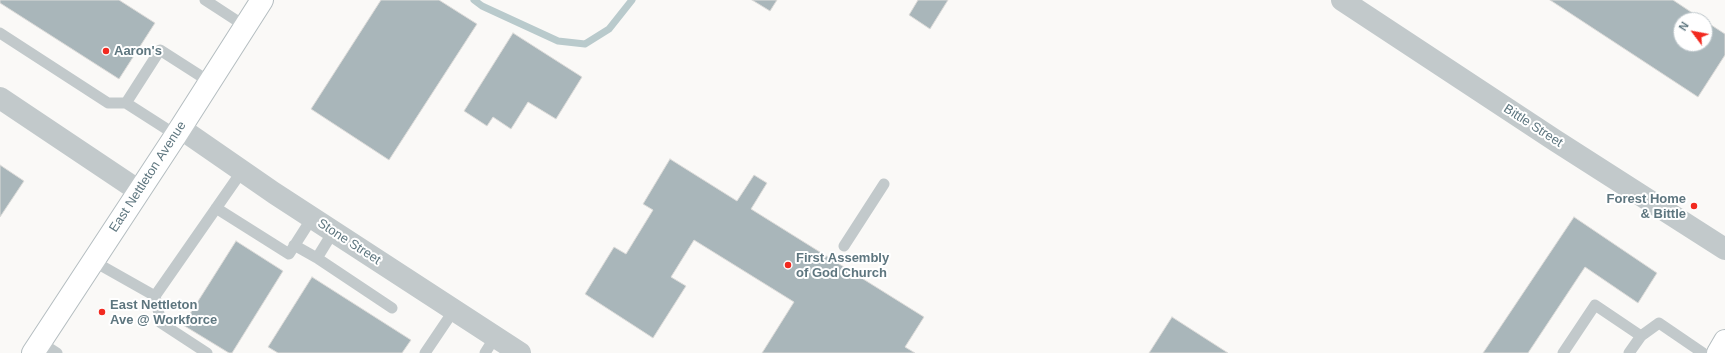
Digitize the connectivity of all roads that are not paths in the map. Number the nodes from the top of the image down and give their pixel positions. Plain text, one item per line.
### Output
1 (205, 0) edge
2 (262, 0) edge
3 (1353, 3) edge
4 (245, 26) junction
5 (0, 33) edge
6 (210, 82) junction
7 (0, 98) edge
8 (126, 103) junction
9 (178, 132) junction
10 (242, 171) junction
11 (884, 184) dead end
12 (139, 190) junction
13 (216, 208) junction
14 (312, 218) junction
15 (333, 232) junction
16 (294, 245) junction
17 (844, 246) dead end
18 (1725, 249) edge
19 (317, 258) junction
20 (93, 260) junction
21 (155, 296) junction
22 (392, 308) dead end
23 (454, 310) junction
24 (1640, 336) junction
25 (1725, 341) edge
26 (490, 345) edge
27 (43, 349) edge
28 (207, 353) edge
29 (425, 353) edge
30 (520, 353) edge
31 (1563, 353) edge
32 (1629, 353) edge
33 (1703, 353) edge
34 (1718, 353) edge

1 - 4 lane
2 - 4 main road, East Nettleton Avenue
3 - 18 street, Bittle Street
4 - 6 main road, East Nettleton Avenue
5 - 8 lane
6 - 8 lane
6 - 9 main road, East Nettleton Avenue
7 - 12 street
8 - 9 lane
9 - 10 street, Stone Street
9 - 12 main road, East Nettleton Avenue
10 - 13 lane
10 - 14 street, Stone Street
11 - 17 lane
12 - 20 main road, East Nettleton Avenue
13 - 16 lane
13 - 21 lane
14 - 15 street, Stone Street
14 - 16 lane
15 - 19 lane
15 - 23 street, Stone Street
16 - 19 lane
19 - 22 lane
20 - 21 lane
20 - 27 main road, East Nettleton Avenue
21 - 28 lane
23 - 26 street, Stone Street
23 - 29 lane
24 - 31 lane
24 - 32 lane
24 - 33 lane
25 - 34 main road
26 - 30 street, Stone Street

